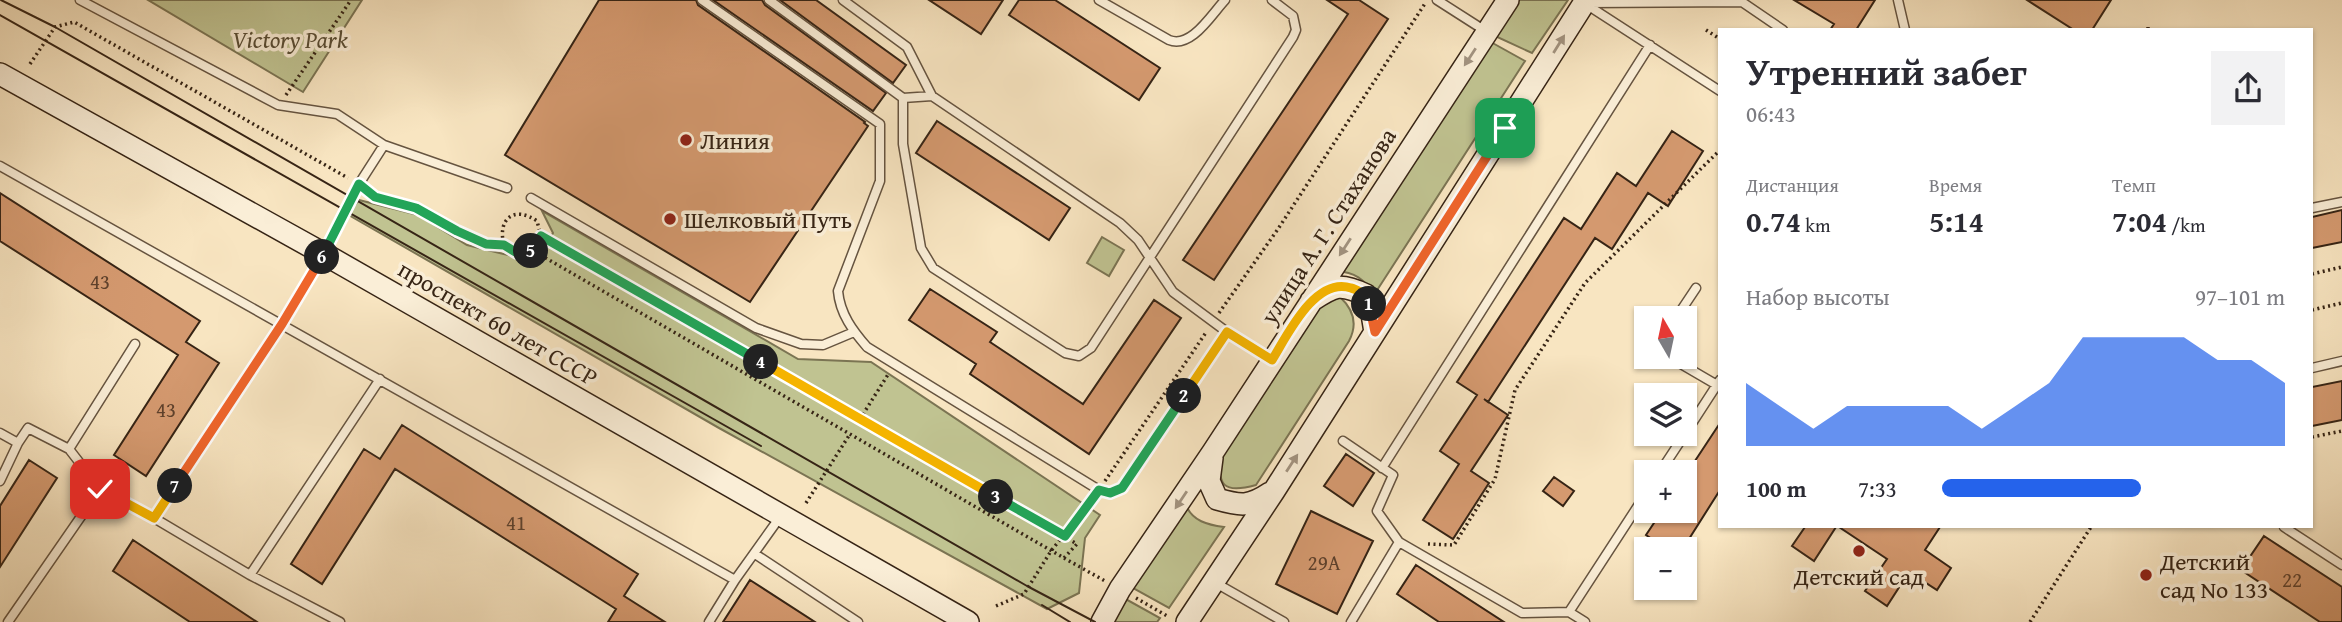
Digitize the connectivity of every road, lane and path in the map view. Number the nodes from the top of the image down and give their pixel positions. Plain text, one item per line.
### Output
1 (80, 0) edge
2 (351, 0) edge
3 (702, 0) edge
4 (769, 0) edge
5 (843, 0) edge
6 (1099, 0) edge
7 (1225, 0) edge
8 (1272, 0) edge
9 (1427, 0) edge
10 (1437, 0) edge
11 (1507, 0) edge
12 (1898, 0) edge
13 (1585, 1) edge
14 (1719, 1) edge
15 (1780, 28) edge
16 (1905, 28) edge
17 (1706, 30) dead end
18 (1487, 32) junction
19 (1718, 38) edge
20 (1650, 45) junction
21 (30, 64) dead end
22 (0, 74) edge
23 (1718, 90) edge
24 (932, 96) junction
25 (903, 98) junction
26 (278, 105) junction
27 (384, 145) junction
28 (1718, 152) edge
29 (0, 166) edge
30 (359, 184) junction
31 (507, 188) dead end
32 (531, 198) dead end
33 (2342, 202) edge
34 (2313, 208) edge
35 (541, 236) junction
36 (504, 245) junction
37 (532, 250) junction
38 (324, 254) junction
39 (1149, 257) junction
40 (2342, 267) edge
41 (2313, 274) edge
42 (1696, 288) dead end
43 (1310, 302) junction
44 (2342, 303) edge
45 (1684, 306) edge
46 (2313, 310) edge
47 (1213, 322) junction
48 (282, 324) junction
49 (854, 332) junction
50 (1227, 332) junction
51 (1375, 332) junction
52 (135, 344) dead end
53 (1272, 360) junction
54 (2342, 361) edge
55 (894, 365) dead end
56 (2313, 368) edge
57 (1693, 369) edge
58 (380, 379) junction
59 (1718, 382) edge
60 (1718, 384) edge
61 (1697, 416) edge
62 (860, 419) junction
63 (2342, 431) edge
64 (0, 433) edge
65 (850, 434) junction
66 (2313, 437) edge
67 (1343, 441) dead end
68 (18, 443) junction
69 (69, 449) junction
70 (1213, 452) junction
71 (1382, 468) junction
72 (0, 481) edge
73 (100, 489) junction
74 (1099, 490) junction
75 (1274, 491) junction
76 (806, 503) dead end
77 (1634, 512) edge
78 (781, 515) junction
79 (154, 518) junction
80 (2090, 528) edge
81 (2286, 528) edge
82 (1065, 536) junction
83 (1399, 542) junction
84 (1051, 551) junction
85 (755, 554) junction
86 (2342, 565) edge
87 (250, 575) junction
88 (735, 580) junction
89 (1213, 582) junction
90 (996, 606) dead end
91 (1569, 612) junction
92 (8, 622) edge
93 (340, 622) edge
94 (709, 622) edge
95 (858, 622) edge
96 (968, 622) edge
97 (1102, 622) edge
98 (1187, 622) edge
99 (1284, 622) edge
100 (1352, 622) edge
101 (1585, 622) edge
102 (2030, 622) edge

1 - 26 lane
2 - 26 path
3 - 49 lane
4 - 25 lane
5 - 24 lane
6 - 7 lane
8 - 39 lane
9 - 47 path
10 - 18 lane
11 - 18 main road, улица А. Г. Стаханова
12 - 16 lane
13 - 14 lane
13 - 20 lane
51 -> 13 main road
14 - 15 lane
17 - 19 path
18 -> 43 main road, улица А. Г. Стаханова
20 - 23 lane
20 - 71 lane
21 - 30 path
22 - 38 main road, проспект 60 лет СССР
24 - 25 lane
24 - 39 lane
25 - 39 lane
26 - 27 lane
27 - 30 lane
27 - 31 lane
28 - 83 path
29 - 48 lane
30 - 36 path
30 - 38 lane
32 - 49 lane
33 - 34 lane
35 - 36 path
35 - 37 path
35 - 62 path
36 - 37 path
37 - 65 path
38 - 48 lane
38 - 78 main road, проспект 60 лет СССР
39 - 47 lane
40 - 41 path
42 - 45 lane
43 - 51 main road
43 - 53 main road, улица А. Г. Стаханова
44 - 46 path
47 - 50 lane
47 - 74 path
48 - 58 lane
48 - 79 lane
49 - 74 lane
50 - 53 lane
50 - 74 lane
75 -> 51 main road
52 - 69 lane
53 - 70 main road, улица А. Г. Стаханова
54 - 56 lane
55 - 62 path
57 - 59 lane
58 - 87 lane
58 - 88 lane
60 - 61 lane
62 - 82 path
63 - 66 path
64 - 68 lane
65 - 76 path
65 - 84 path
67 - 71 lane
68 - 69 lane
68 - 72 lane
69 - 73 lane
70 - 75 main road
70 -> 97 main road, улица А. Г. Стаханова
71 - 83 lane
73 - 79 lane
73 - 92 lane
74 - 82 path
75 - 89 main road
77 - 91 lane
78 - 85 lane
78 - 96 main road, проспект 60 лет СССР
79 - 87 lane
80 - 102 path
81 - 86 lane
82 - 84 path
82 - 84 path
83 - 91 lane
83 - 100 lane
84 - 90 path
85 - 88 lane
85 - 95 lane
87 - 93 lane
88 - 94 lane
89 - 98 main road
89 - 99 lane
91 - 101 lane

